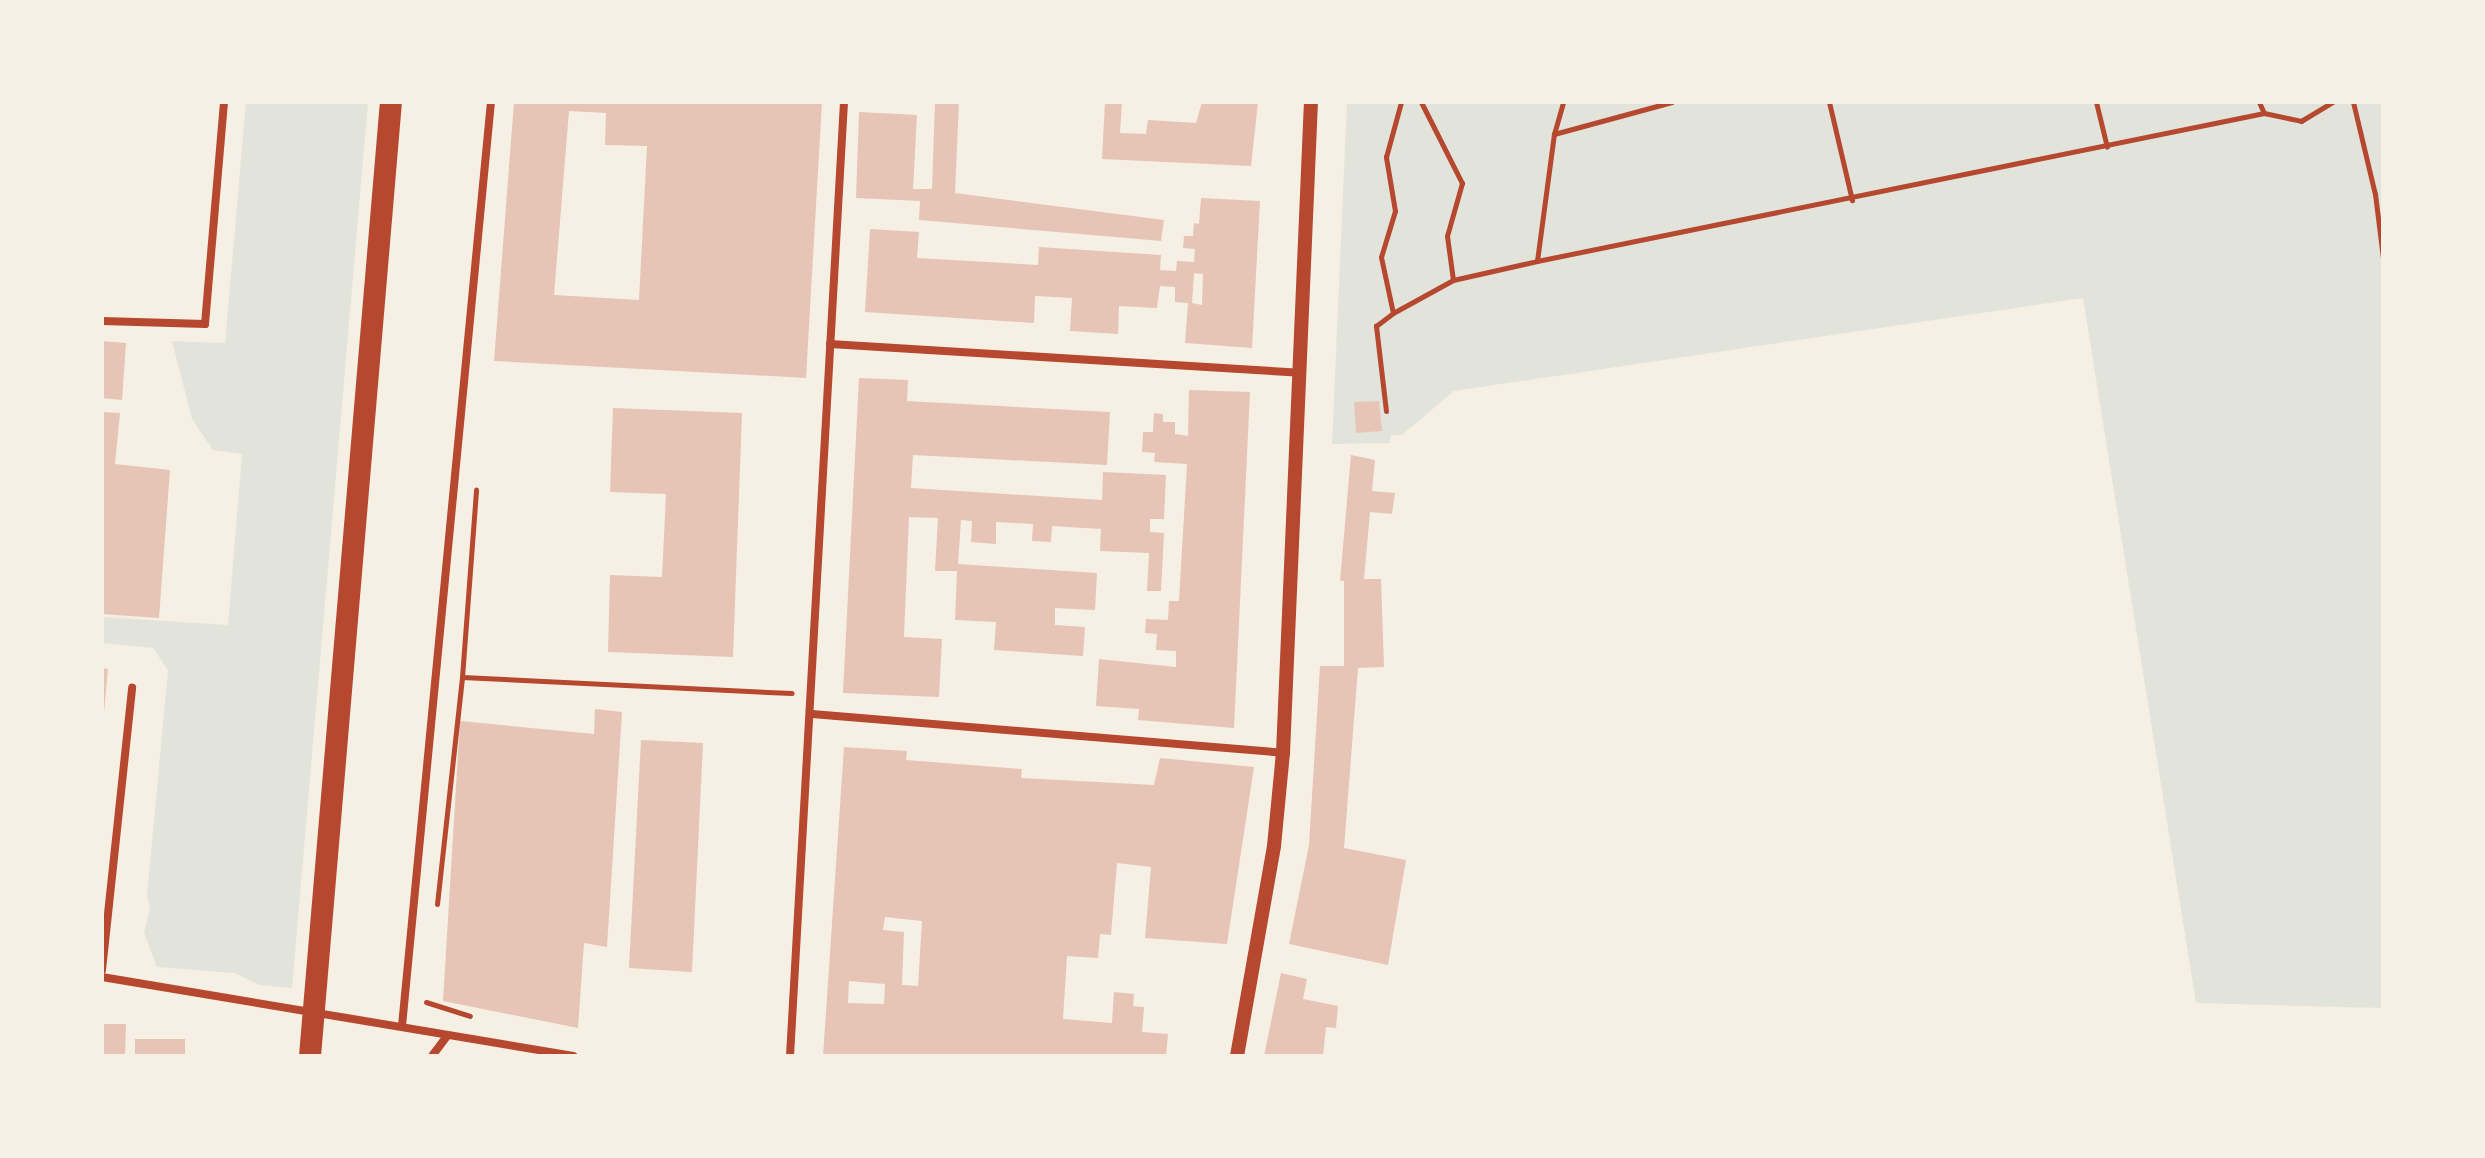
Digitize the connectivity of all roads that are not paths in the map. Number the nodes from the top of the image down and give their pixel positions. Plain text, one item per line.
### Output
1 (224, 102) edge
2 (391, 102) edge
3 (491, 102) edge
4 (844, 102) edge
5 (1311, 102) edge
6 (102, 321) edge
7 (830, 344) junction
8 (1300, 373) junction
9 (132, 688) dead end
10 (812, 714) junction
11 (1283, 753) junction
12 (102, 970) edge
13 (102, 977) edge
14 (402, 1026) junction
15 (448, 1035) junction
16 (310, 1056) edge
17 (432, 1056) edge
18 (573, 1056) edge
19 (790, 1056) edge
20 (1237, 1056) edge

1 - 6 street
2 - 16 highway
3 - 14 street
4 - 7 street
5 - 8 street
7 - 8 street
7 - 10 street
8 - 11 street
9 - 12 street
10 - 11 street
10 - 19 street
11 - 20 street
13 - 14 street
14 - 15 street
15 - 17 street
15 - 18 street

